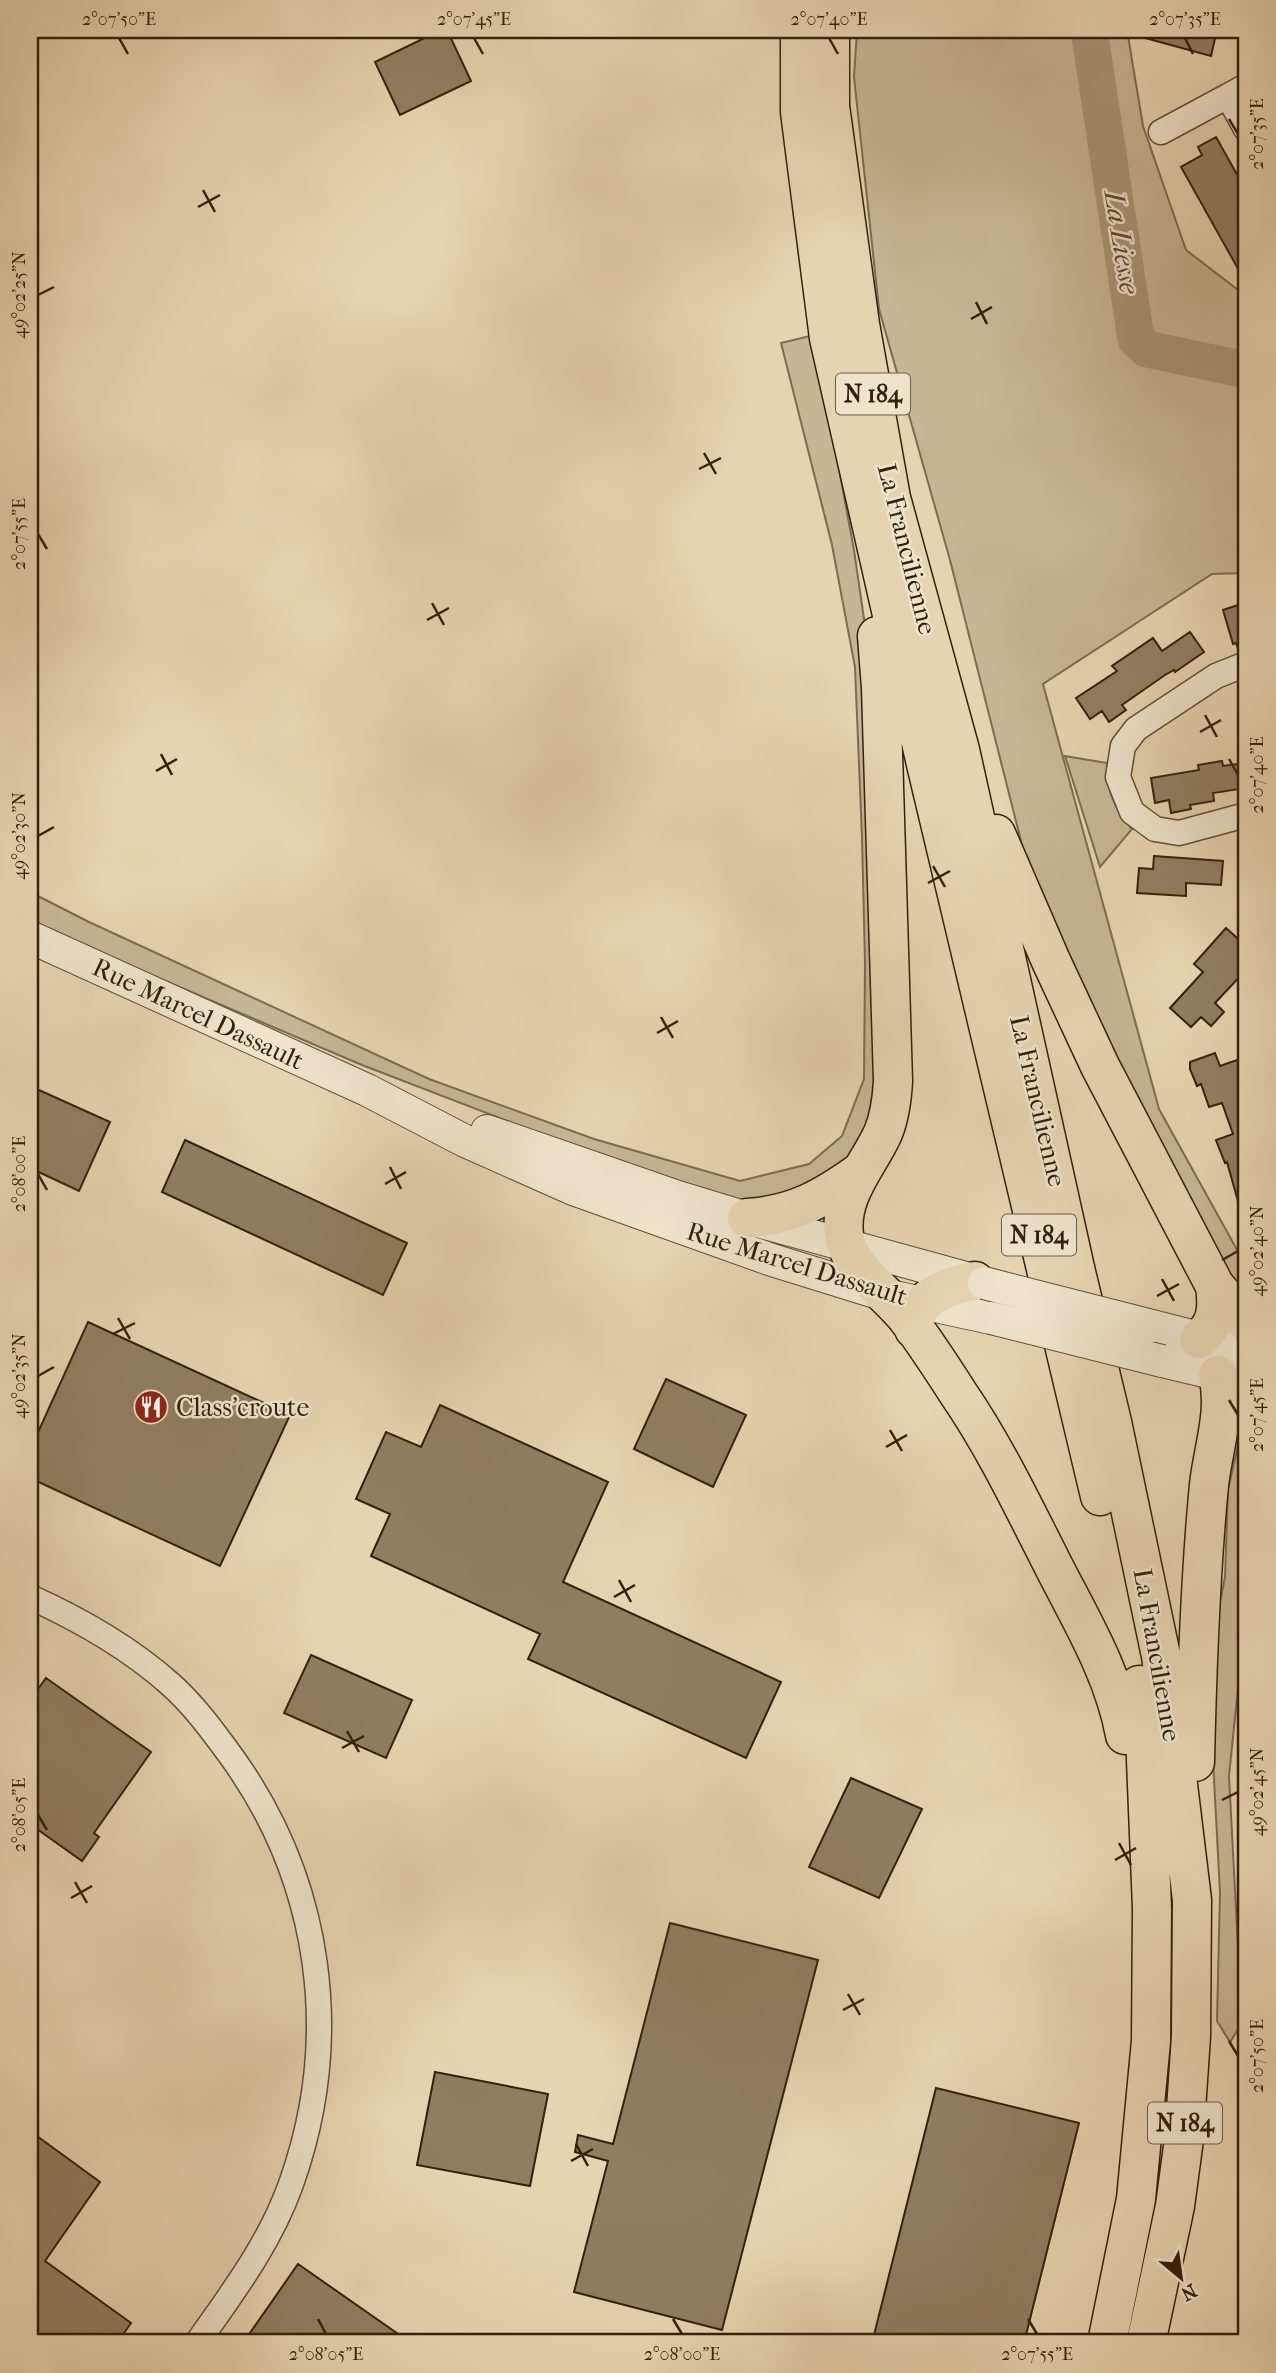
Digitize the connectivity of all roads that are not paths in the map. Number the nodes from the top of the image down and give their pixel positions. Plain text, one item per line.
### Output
1 (800, 30) edge
2 (830, 30) edge
3 (1237, 91) edge
4 (1246, 129) edge
5 (1161, 132) dead end
6 (881, 568) junction
7 (1246, 664) edge
8 (960, 750) junction
9 (1246, 815) edge
10 (30, 937) edge
11 (368, 1090) junction
12 (860, 1172) junction
13 (747, 1218) junction
14 (846, 1244) junction
15 (980, 1282) junction
16 (1215, 1286) junction
17 (886, 1295) junction
18 (919, 1316) junction
19 (1246, 1322) edge
20 (1199, 1339) junction
21 (1237, 1368) edge
22 (1233, 1415) edge
23 (30, 1597) edge
24 (1192, 1900) junction
25 (1152, 1909) junction
26 (197, 2343) edge
27 (1107, 2343) edge
28 (1146, 2343) edge

1 - 6 highway, La Francilienne / N 184
2 - 8 highway, La Francilienne / N 184
3 - 4 street
3 - 5 street
6 - 12 highway
6 - 25 highway, La Francilienne / N 184
7 - 9 street
8 - 16 highway
8 - 24 highway, La Francilienne / N 184
10 - 11 street, Rue Marcel Dassault
11 - 13 street, Rue Marcel Dassault
11 - 17 street, Rue Marcel Dassault
12 - 13 highway
12 - 14 highway
13 - 14 street, Rue Marcel Dassault
14 - 15 street, Rue Marcel Dassault
14 - 17 highway
15 - 18 highway
15 - 20 street, Rue Marcel Dassault, bridge
16 - 19 highway
16 - 20 highway
17 - 18 highway
18 - 21 street, Rue Marcel Dassault, bridge
18 - 25 highway
20 - 21 street
21 - 22 highway
22 - 24 highway
23 - 26 street
24 - 28 highway, La Francilienne / N 184
25 - 27 highway, La Francilienne / N 184

